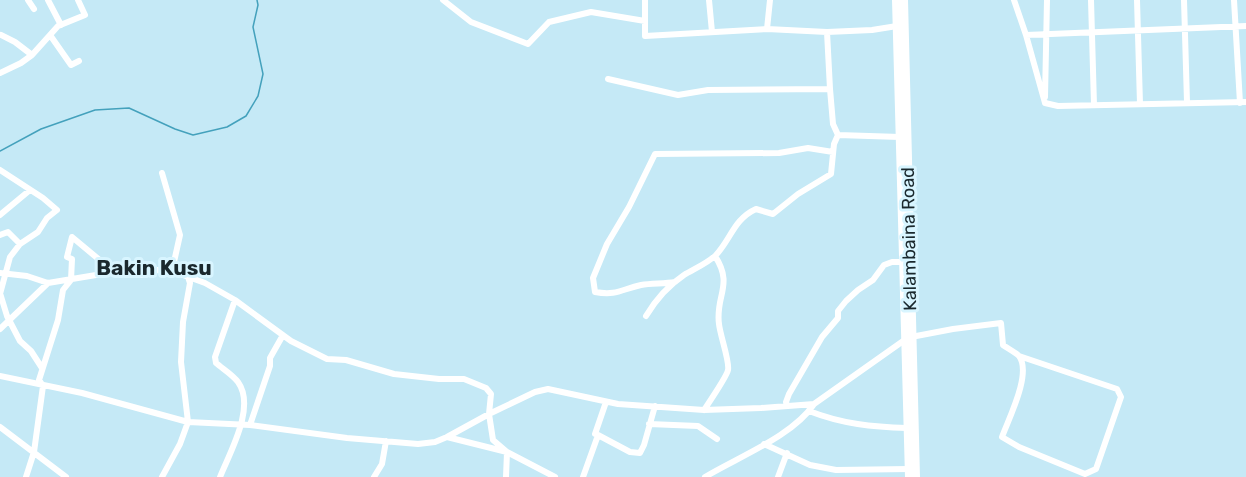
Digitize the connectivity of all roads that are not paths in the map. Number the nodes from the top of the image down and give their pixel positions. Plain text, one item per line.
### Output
1 (28, 0) edge
2 (48, 0) edge
3 (77, 0) edge
4 (443, 0) edge
5 (645, 0) edge
6 (709, 0) edge
7 (770, 0) edge
8 (896, 0) edge
9 (904, 0) edge
10 (1014, 0) edge
11 (1047, 0) edge
12 (1091, 0) edge
13 (1137, 0) edge
14 (1184, 0) edge
15 (1234, 0) edge
16 (34, 9) dead end
17 (645, 21) junction
18 (61, 25) junction
19 (897, 26) junction
20 (1246, 26) edge
21 (1236, 27) junction
22 (767, 29) junction
23 (1185, 29) junction
24 (1139, 31) junction
25 (712, 32) junction
26 (827, 32) junction
27 (1092, 33) junction
28 (1, 35) edge
29 (50, 35) junction
30 (1026, 35) junction
31 (1047, 35) junction
32 (32, 55) junction
33 (79, 61) dead end
34 (0, 73) edge
35 (608, 79) dead end
36 (830, 89) junction
37 (1187, 102) junction
38 (1045, 103) junction
39 (1243, 103) edge
40 (1140, 104) junction
41 (1094, 105) junction
42 (838, 135) junction
43 (900, 137) junction
44 (833, 152) junction
45 (0, 170) edge
46 (162, 173) dead end
47 (30, 190) junction
48 (0, 214) edge
49 (0, 235) edge
50 (20, 244) junction
51 (715, 256) junction
52 (903, 262) junction
53 (172, 271) junction
54 (114, 272) junction
55 (3, 273) edge
56 (188, 277) junction
57 (71, 280) junction
58 (675, 282) junction
59 (48, 283) junction
60 (0, 293) edge
61 (235, 300) junction
62 (646, 316) dead end
63 (10, 321) junction
64 (0, 330) edge
65 (283, 334) junction
66 (908, 338) junction
67 (1019, 356) junction
68 (42, 368) junction
69 (0, 376) edge
70 (43, 386) junction
71 (606, 402) junction
72 (814, 404) junction
73 (655, 406) junction
74 (787, 406) junction
75 (704, 410) junction
76 (809, 411) junction
77 (489, 414) junction
78 (188, 422) junction
79 (241, 424) junction
80 (649, 424) junction
81 (250, 425) junction
82 (0, 427) edge
83 (907, 428) junction
84 (598, 435) junction
85 (447, 437) junction
86 (717, 439) dead end
87 (386, 441) junction
88 (764, 444) junction
89 (34, 452) junction
90 (507, 452) junction
91 (787, 453) junction
92 (909, 473) edge
93 (26, 477) edge
94 (66, 477) edge
95 (162, 477) edge
96 (220, 477) edge
97 (374, 477) edge
98 (506, 477) edge
99 (555, 477) edge
100 (583, 477) edge
101 (705, 477) edge
102 (778, 477) edge
103 (916, 477) edge

1 - 16 street
2 - 18 street
3 - 18 street
4 - 17 street
5 - 17 street
6 - 25 street
7 - 22 street
8 - 19 main road
9 - 66 main road, Kalambaina Road
10 - 30 street
11 - 31 street
12 - 27 street
13 - 24 street
14 - 23 street
15 - 21 street
17 - 25 street
18 - 29 street
19 - 26 street
19 - 43 main road
20 - 21 street
21 - 23 street
21 - 39 street
22 - 25 street
22 - 26 street
23 - 24 street
23 - 37 street
24 - 27 street
24 - 40 street
26 - 36 street
27 - 31 street
27 - 41 street
28 - 32 street
29 - 32 street
29 - 33 street
30 - 31 street
30 - 38 street
31 - 38 street
32 - 34 street
35 - 36 street
36 - 42 street
37 - 39 street
37 - 40 street
38 - 41 street
40 - 41 street
42 - 43 street
42 - 44 street
43 - 52 main road
44 - 51 street
44 - 58 street
45 - 47 street
46 - 53 street
47 - 48 street
47 - 50 street
49 - 50 street
50 - 55 street
51 - 58 street
51 - 75 street
52 - 66 main road
52 - 74 street
53 - 54 street
53 - 56 street
54 - 57 street
54 - 57 street
55 - 59 street
55 - 60 street
56 - 61 street
56 - 78 street
57 - 59 street
57 - 68 street
58 - 62 street
59 - 63 street
60 - 63 street
61 - 65 street
61 - 79 street
63 - 64 street
63 - 68 street
65 - 77 street
65 - 81 street
66 - 67 street
66 - 72 street
66 - 83 main road
66 - 103 main road, Kalambaina Road
67 - 67 street
68 - 70 street
69 - 70 street
70 - 78 street
70 - 89 street
71 - 73 street
71 - 77 street
71 - 84 street
72 - 74 street
72 - 76 street
73 - 75 street
73 - 80 street
74 - 75 street
76 - 83 street
76 - 88 street
77 - 85 street
77 - 90 street
78 - 79 street
78 - 95 street
79 - 81 street
79 - 96 street
80 - 84 street
80 - 86 street
81 - 87 street
82 - 89 street
83 - 92 main road
84 - 100 street
85 - 87 street
85 - 90 street
87 - 97 street
88 - 91 street
88 - 101 street
89 - 93 street
89 - 94 street
90 - 98 street
90 - 99 street
91 - 92 street
91 - 102 street

